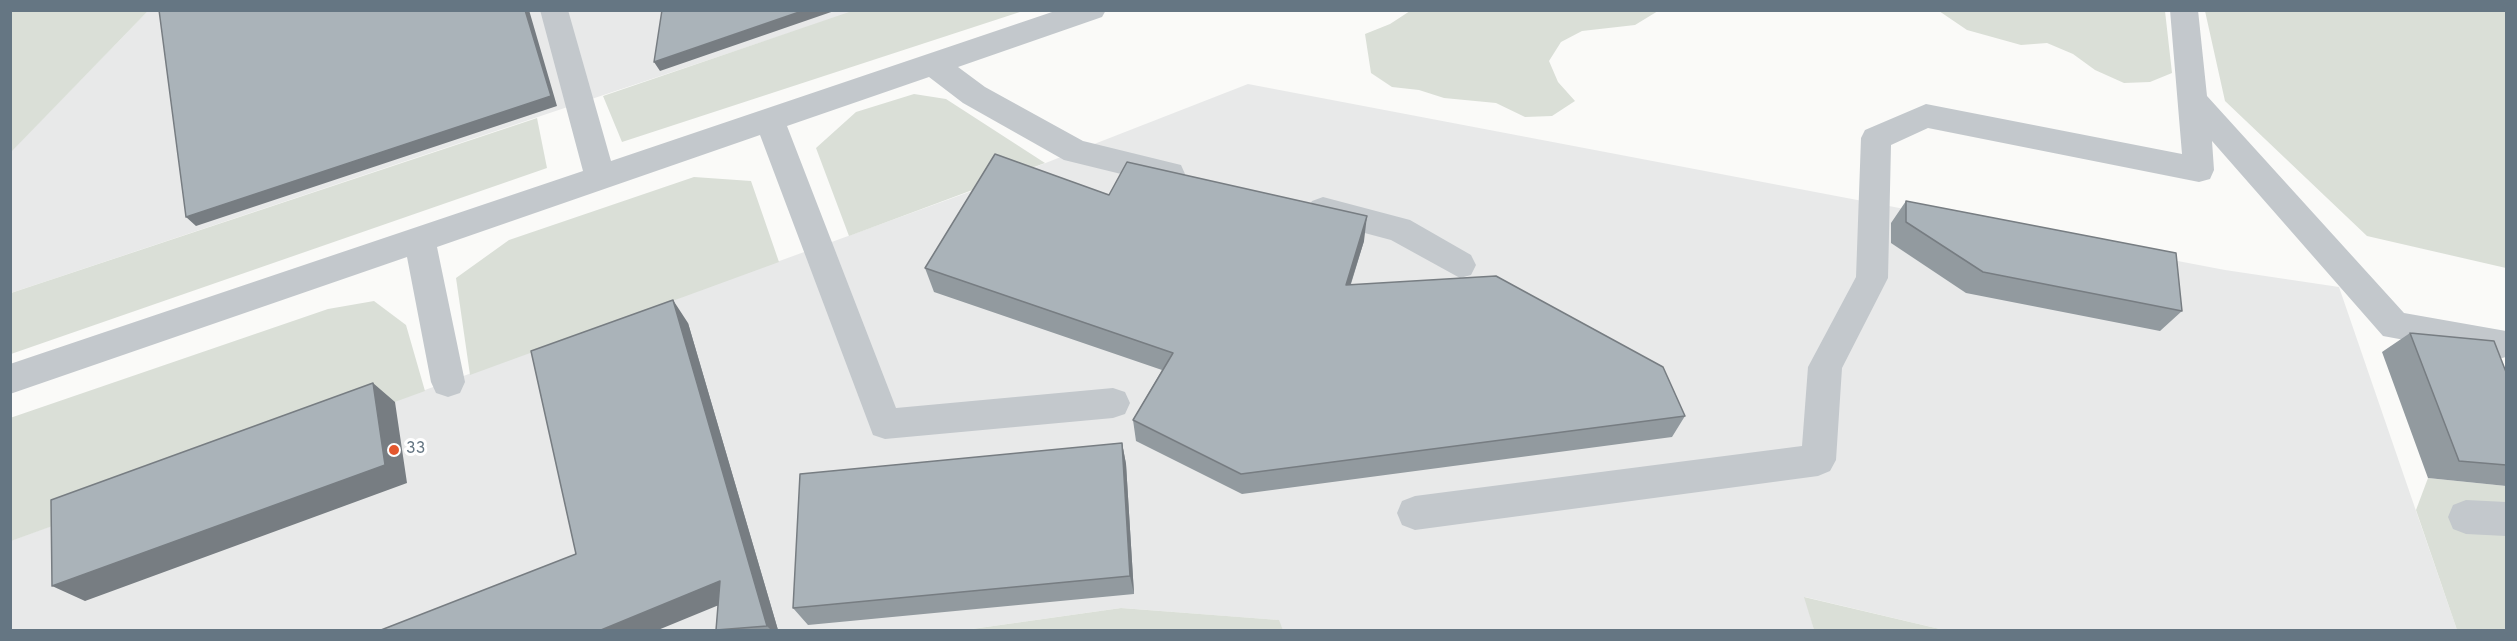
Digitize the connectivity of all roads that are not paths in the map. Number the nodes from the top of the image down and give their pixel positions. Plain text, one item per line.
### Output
1 (554, 10) edge
2 (1092, 10) edge
3 (2184, 10) edge
4 (933, 64) junction
5 (2193, 100) junction
6 (770, 119) junction
7 (600, 177) junction
8 (1202, 182) edge
9 (1295, 204) edge
10 (420, 239) junction
11 (1460, 265) dead end
12 (2502, 344) dead end
13 (10, 379) edge
14 (448, 382) dead end
15 (1113, 403) dead end
16 (1415, 513) dead end
17 (2466, 517) dead end
18 (2506, 519) edge

1 - 7 street
2 - 4 street
3 - 5 street
4 - 6 street
4 - 8 street
5 - 12 street
5 - 16 street
6 - 7 street
6 - 15 street
7 - 10 street
9 - 11 street
10 - 13 street
10 - 14 street
17 - 18 street

